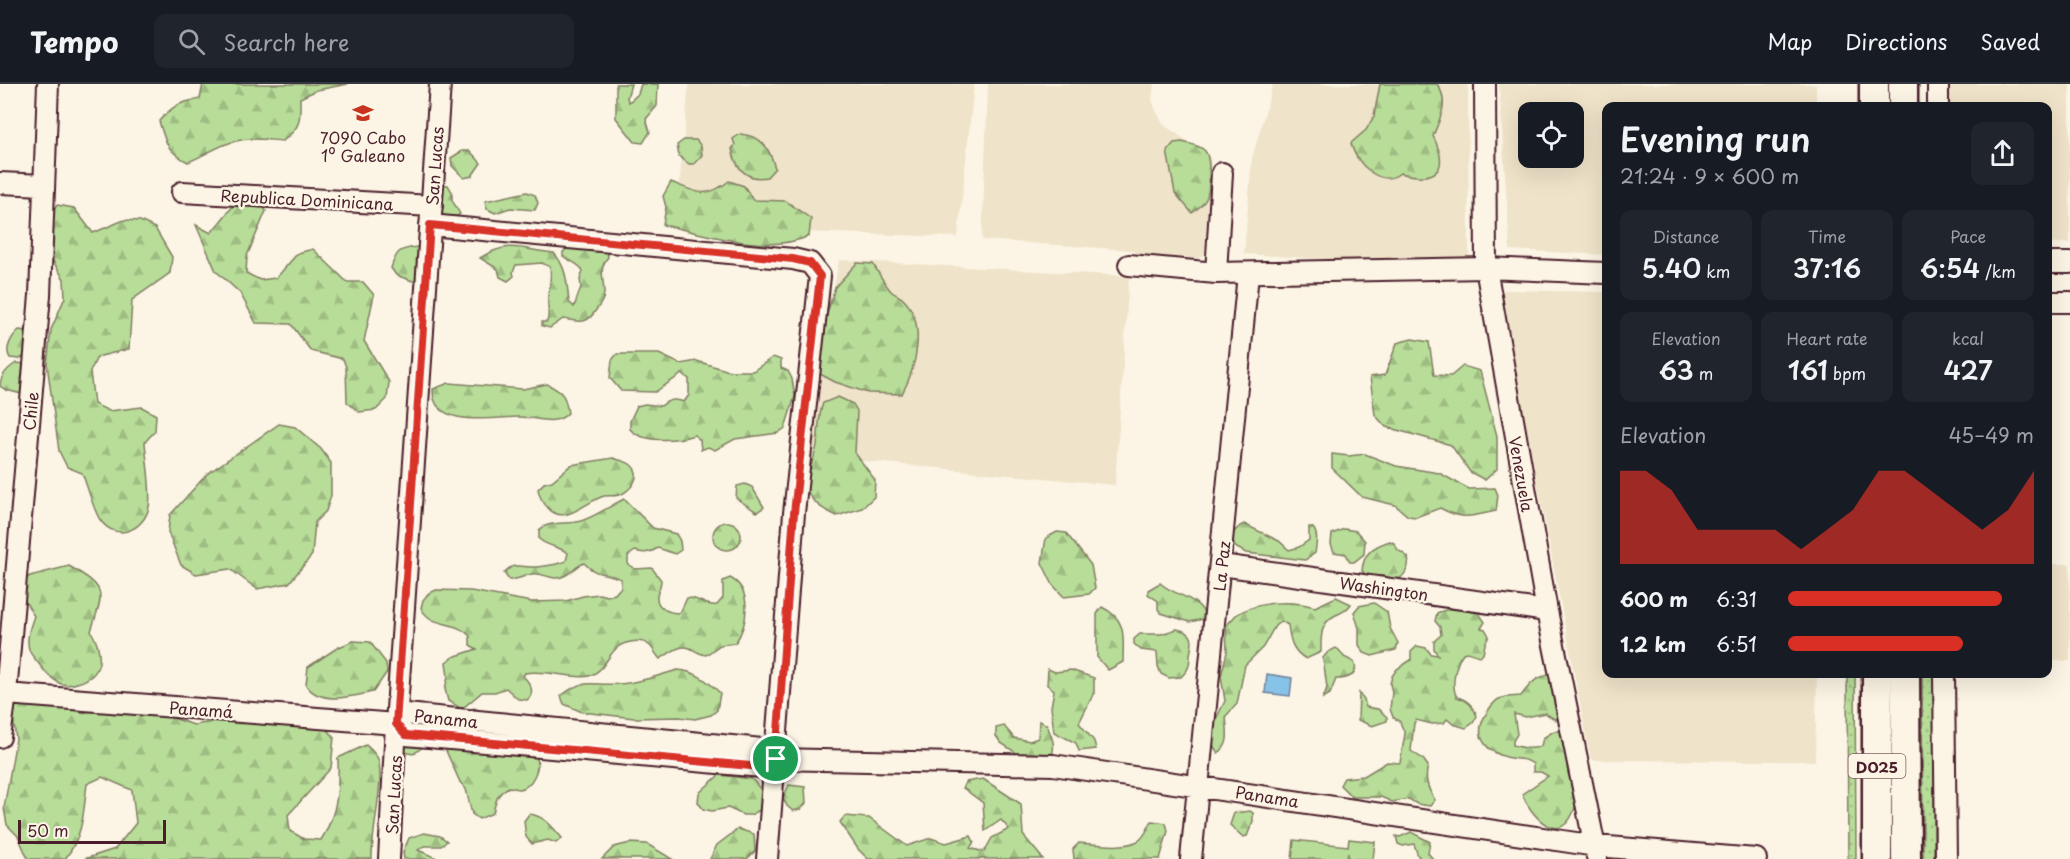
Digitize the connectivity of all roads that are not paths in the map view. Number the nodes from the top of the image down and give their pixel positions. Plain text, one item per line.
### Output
1 (48, 84) edge
2 (440, 84) edge
3 (1485, 84) edge
4 (1874, 84) edge
5 (1902, 84) edge
6 (1938, 84) edge
7 (1874, 102) edge
8 (1903, 102) edge
9 (1938, 102) edge
10 (1222, 173) dead end
11 (0, 183) edge
12 (44, 185) junction
13 (182, 192) dead end
14 (431, 215) junction
15 (2052, 263) edge
16 (2070, 263) edge
17 (1129, 265) dead end
18 (1486, 268) junction
19 (1216, 273) junction
20 (1602, 273) edge
21 (1248, 274) junction
22 (2052, 302) edge
23 (2070, 302) edge
24 (1221, 565) junction
25 (1546, 611) junction
26 (1876, 678) edge
27 (1905, 678) edge
28 (1944, 678) edge
29 (6, 694) junction
30 (396, 724) junction
31 (0, 737) edge
32 (776, 759) junction
33 (1199, 786) junction
34 (1596, 853) edge
35 (389, 859) edge
36 (767, 859) edge
37 (1191, 859) edge
38 (1756, 859) edge
39 (1877, 859) edge
40 (1906, 859) edge
41 (1946, 859) edge

1 - 12 street, Chile
2 - 14 street, San Lucas
3 - 18 street, Venezuela
4 - 7 highway
5 - 8 highway
6 - 9 street
10 - 19 street
11 - 12 street
12 - 29 street, Chile
13 - 14 street, Republica Dominicana
14 - 30 street, San Lucas
14 - 32 street, Republica Dominicana
15 - 16 street
17 - 19 street
18 - 20 street
18 - 21 street
18 - 25 street, Venezuela
19 - 21 street
21 - 24 street, La Paz
22 - 23 street
24 - 25 street, Washington
24 - 33 street, La Paz
25 - 34 street, Venezuela
26 - 39 highway, D025
27 - 40 highway, D025
28 - 41 street
29 - 30 street, Panamá
29 - 31 street, Chile
30 - 32 street, Panama
30 - 35 street, San Lucas
32 - 33 street, Panama
32 - 36 street
33 - 34 street, Panama
33 - 37 street, La Paz
34 - 38 street, Panama

